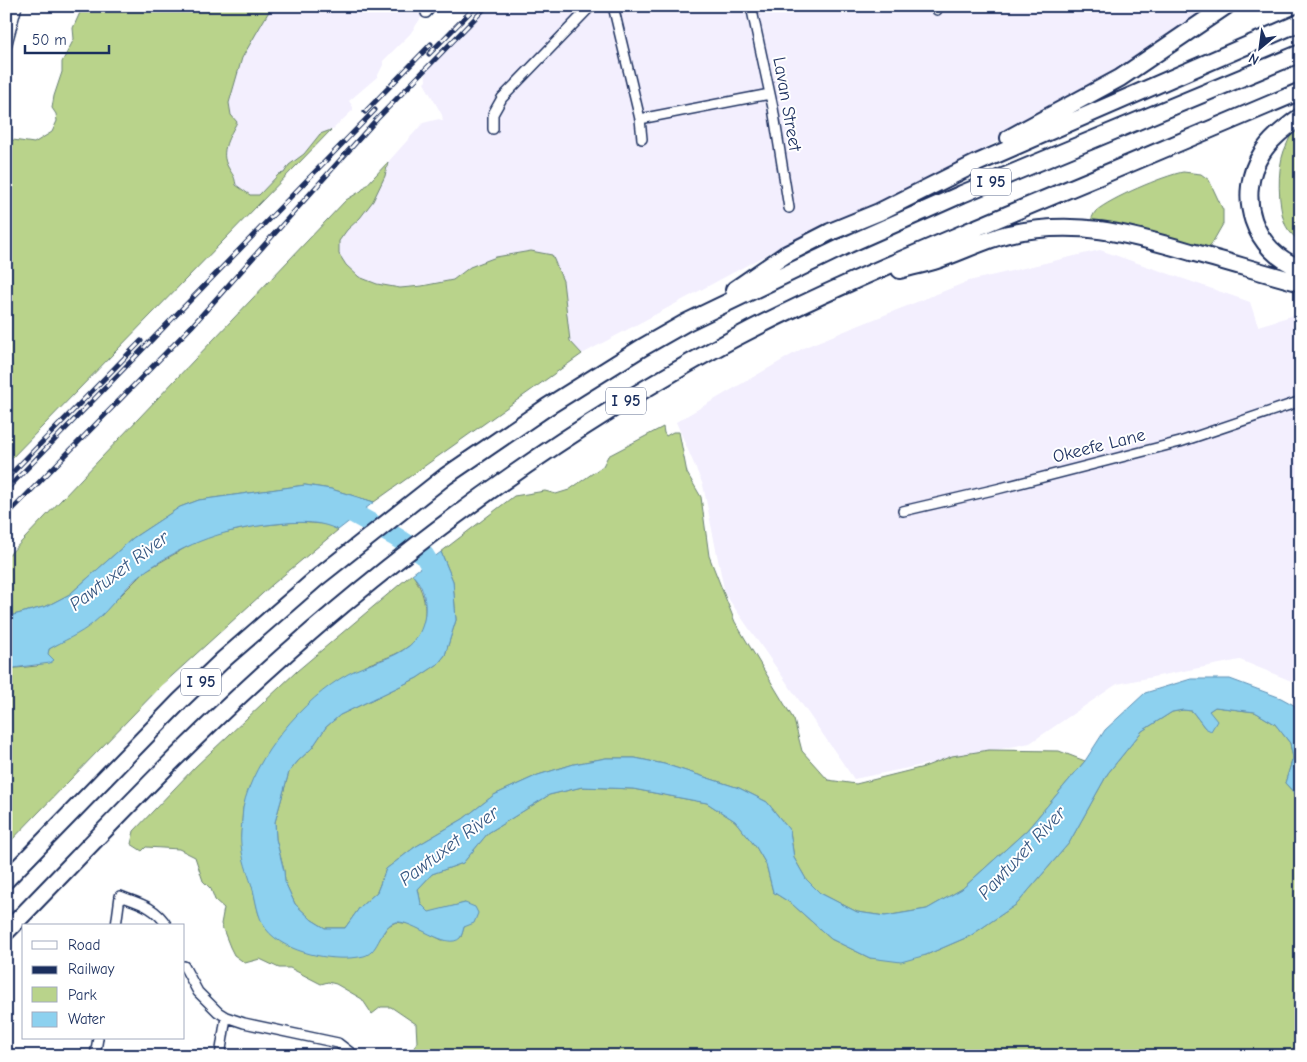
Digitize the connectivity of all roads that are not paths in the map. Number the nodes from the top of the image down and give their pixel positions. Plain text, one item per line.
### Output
1 (17, 6) edge
2 (591, 6) edge
3 (613, 6) edge
4 (751, 6) edge
5 (1226, 6) edge
6 (1301, 22) edge
7 (6, 47) edge
8 (1301, 53) edge
9 (1301, 91) edge
10 (770, 94) junction
11 (1301, 116) edge
12 (640, 119) junction
13 (492, 129) dead end
14 (642, 139) dead end
15 (789, 208) dead end
16 (830, 232) junction
17 (1301, 268) edge
18 (1301, 283) edge
19 (840, 286) junction
20 (687, 322) junction
21 (1301, 401) edge
22 (903, 511) dead end
23 (6, 880) edge
24 (116, 924) edge
25 (165, 924) edge
26 (6, 932) edge
27 (185, 968) edge
28 (226, 1017) junction
29 (98, 1040) edge
30 (95, 1056) edge
31 (220, 1056) edge
32 (354, 1056) edge

1 - 7 street
2 - 13 street
3 - 12 street
4 - 10 street, Lavan Street
5 - 16 highway
6 - 16 highway
8 - 20 highway, I 95
9 - 19 highway, I 95
10 - 12 street
10 - 15 street, Lavan Street
11 - 17 highway
12 - 14 street
16 - 20 highway
18 - 19 highway
19 - 26 highway, I 95
20 - 23 highway, I 95
21 - 22 street, Okeefe Lane
24 - 25 street
27 - 28 street
28 - 31 street
28 - 32 street
29 - 30 street

